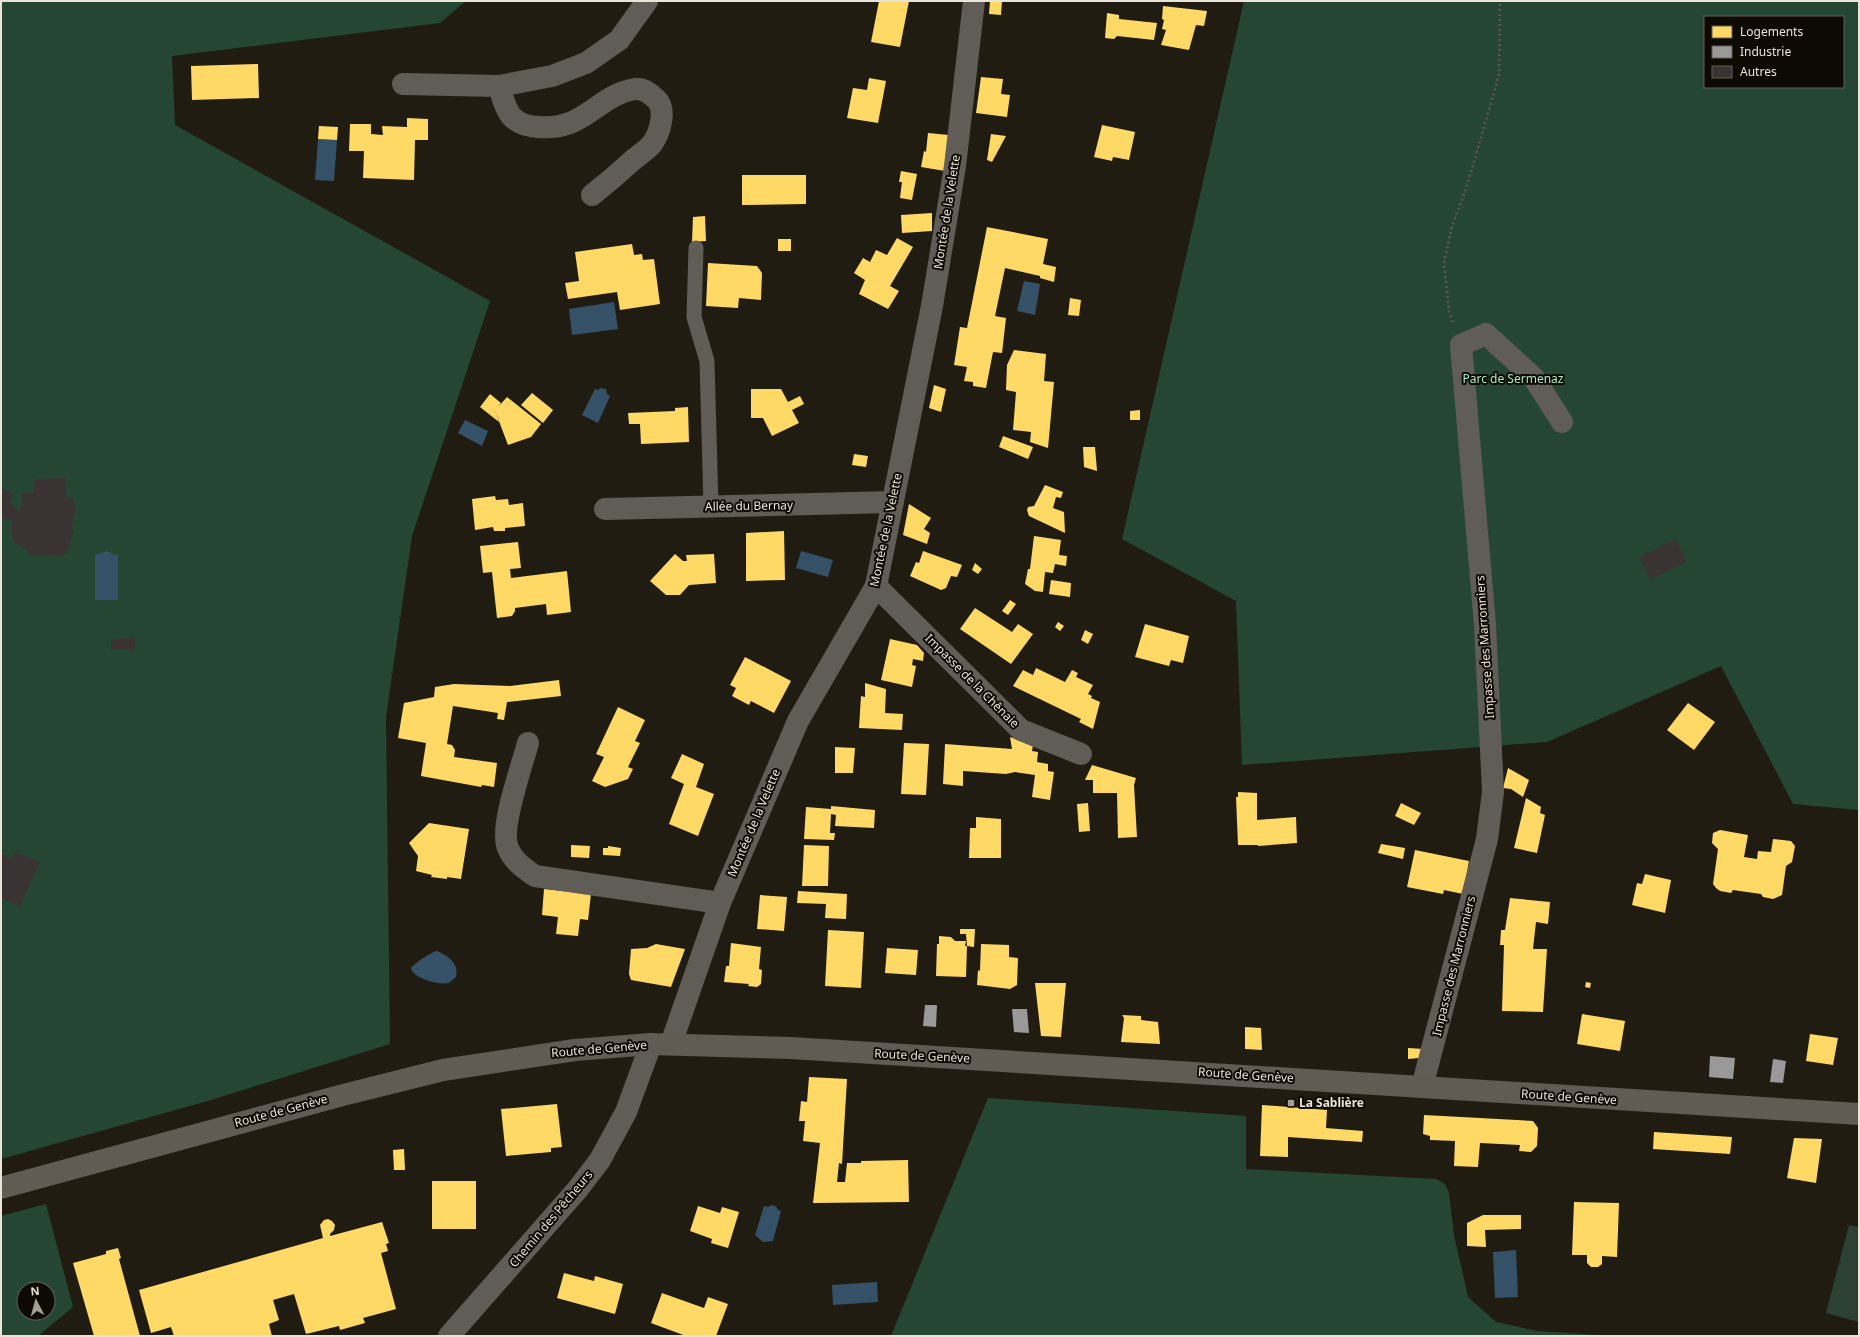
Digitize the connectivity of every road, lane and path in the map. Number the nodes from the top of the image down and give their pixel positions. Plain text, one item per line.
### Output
1 (647, 1) edge
2 (974, 1) edge
3 (1500, 1) edge
4 (403, 84) dead end
5 (499, 86) junction
6 (592, 196) dead end
7 (696, 248) dead end
8 (1461, 345) junction
9 (1562, 422) dead end
10 (893, 502) junction
11 (711, 507) junction
12 (605, 509) dead end
13 (876, 586) junction
14 (528, 743) dead end
15 (1081, 754) dead end
16 (720, 903) junction
17 (661, 1044) junction
18 (1422, 1087) junction
19 (1859, 1114) edge
20 (1, 1188) edge
21 (449, 1336) edge

1 - 5 street
2 - 10 street, Montée de la Velette
3 - 8 path
4 - 5 street
5 - 6 street
7 - 11 lane
8 - 9 street
8 - 18 street, Impasse des Marronniers
10 - 11 street, Allée du Bernay
10 - 13 street, Montée de la Velette
11 - 12 street, Allée du Bernay
13 - 15 street, Impasse de la Chênaie
13 - 16 street, Montée de la Velette
14 - 16 street
16 - 17 street, Montée de la Velette
17 - 18 main road, Route de Genève
17 - 20 main road, Route de Genève
17 - 21 street, Chemin des Pêcheurs
18 - 19 main road, Route de Genève

